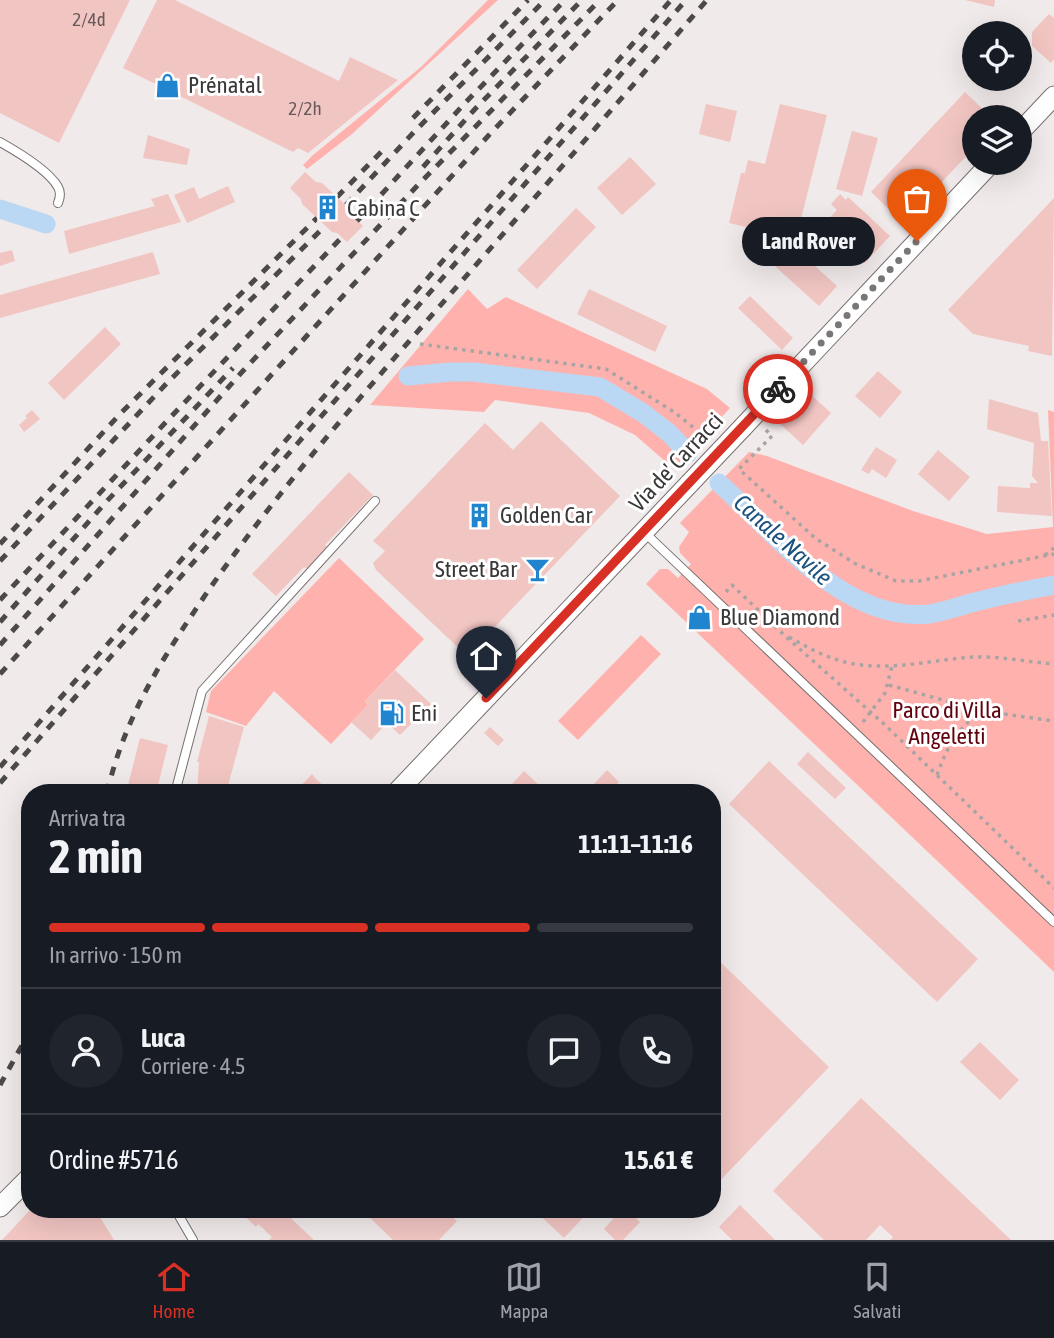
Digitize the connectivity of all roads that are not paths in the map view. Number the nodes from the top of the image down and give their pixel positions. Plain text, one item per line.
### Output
1 (1054, 96) edge
2 (1032, 119) edge
3 (0, 142) edge
4 (980, 175) edge
5 (58, 203) dead end
6 (375, 501) dead end
7 (644, 532) junction
8 (177, 784) edge
9 (405, 784) edge
10 (1054, 922) edge
11 (21, 1186) edge
12 (0, 1207) edge
13 (180, 1218) edge
14 (193, 1240) edge

1 - 2 street
3 - 5 lane
4 - 7 street, Via de' Carracci, bridge
6 - 8 lane
7 - 9 street, Via de' Carracci
7 - 10 lane
11 - 12 street
13 - 14 lane

